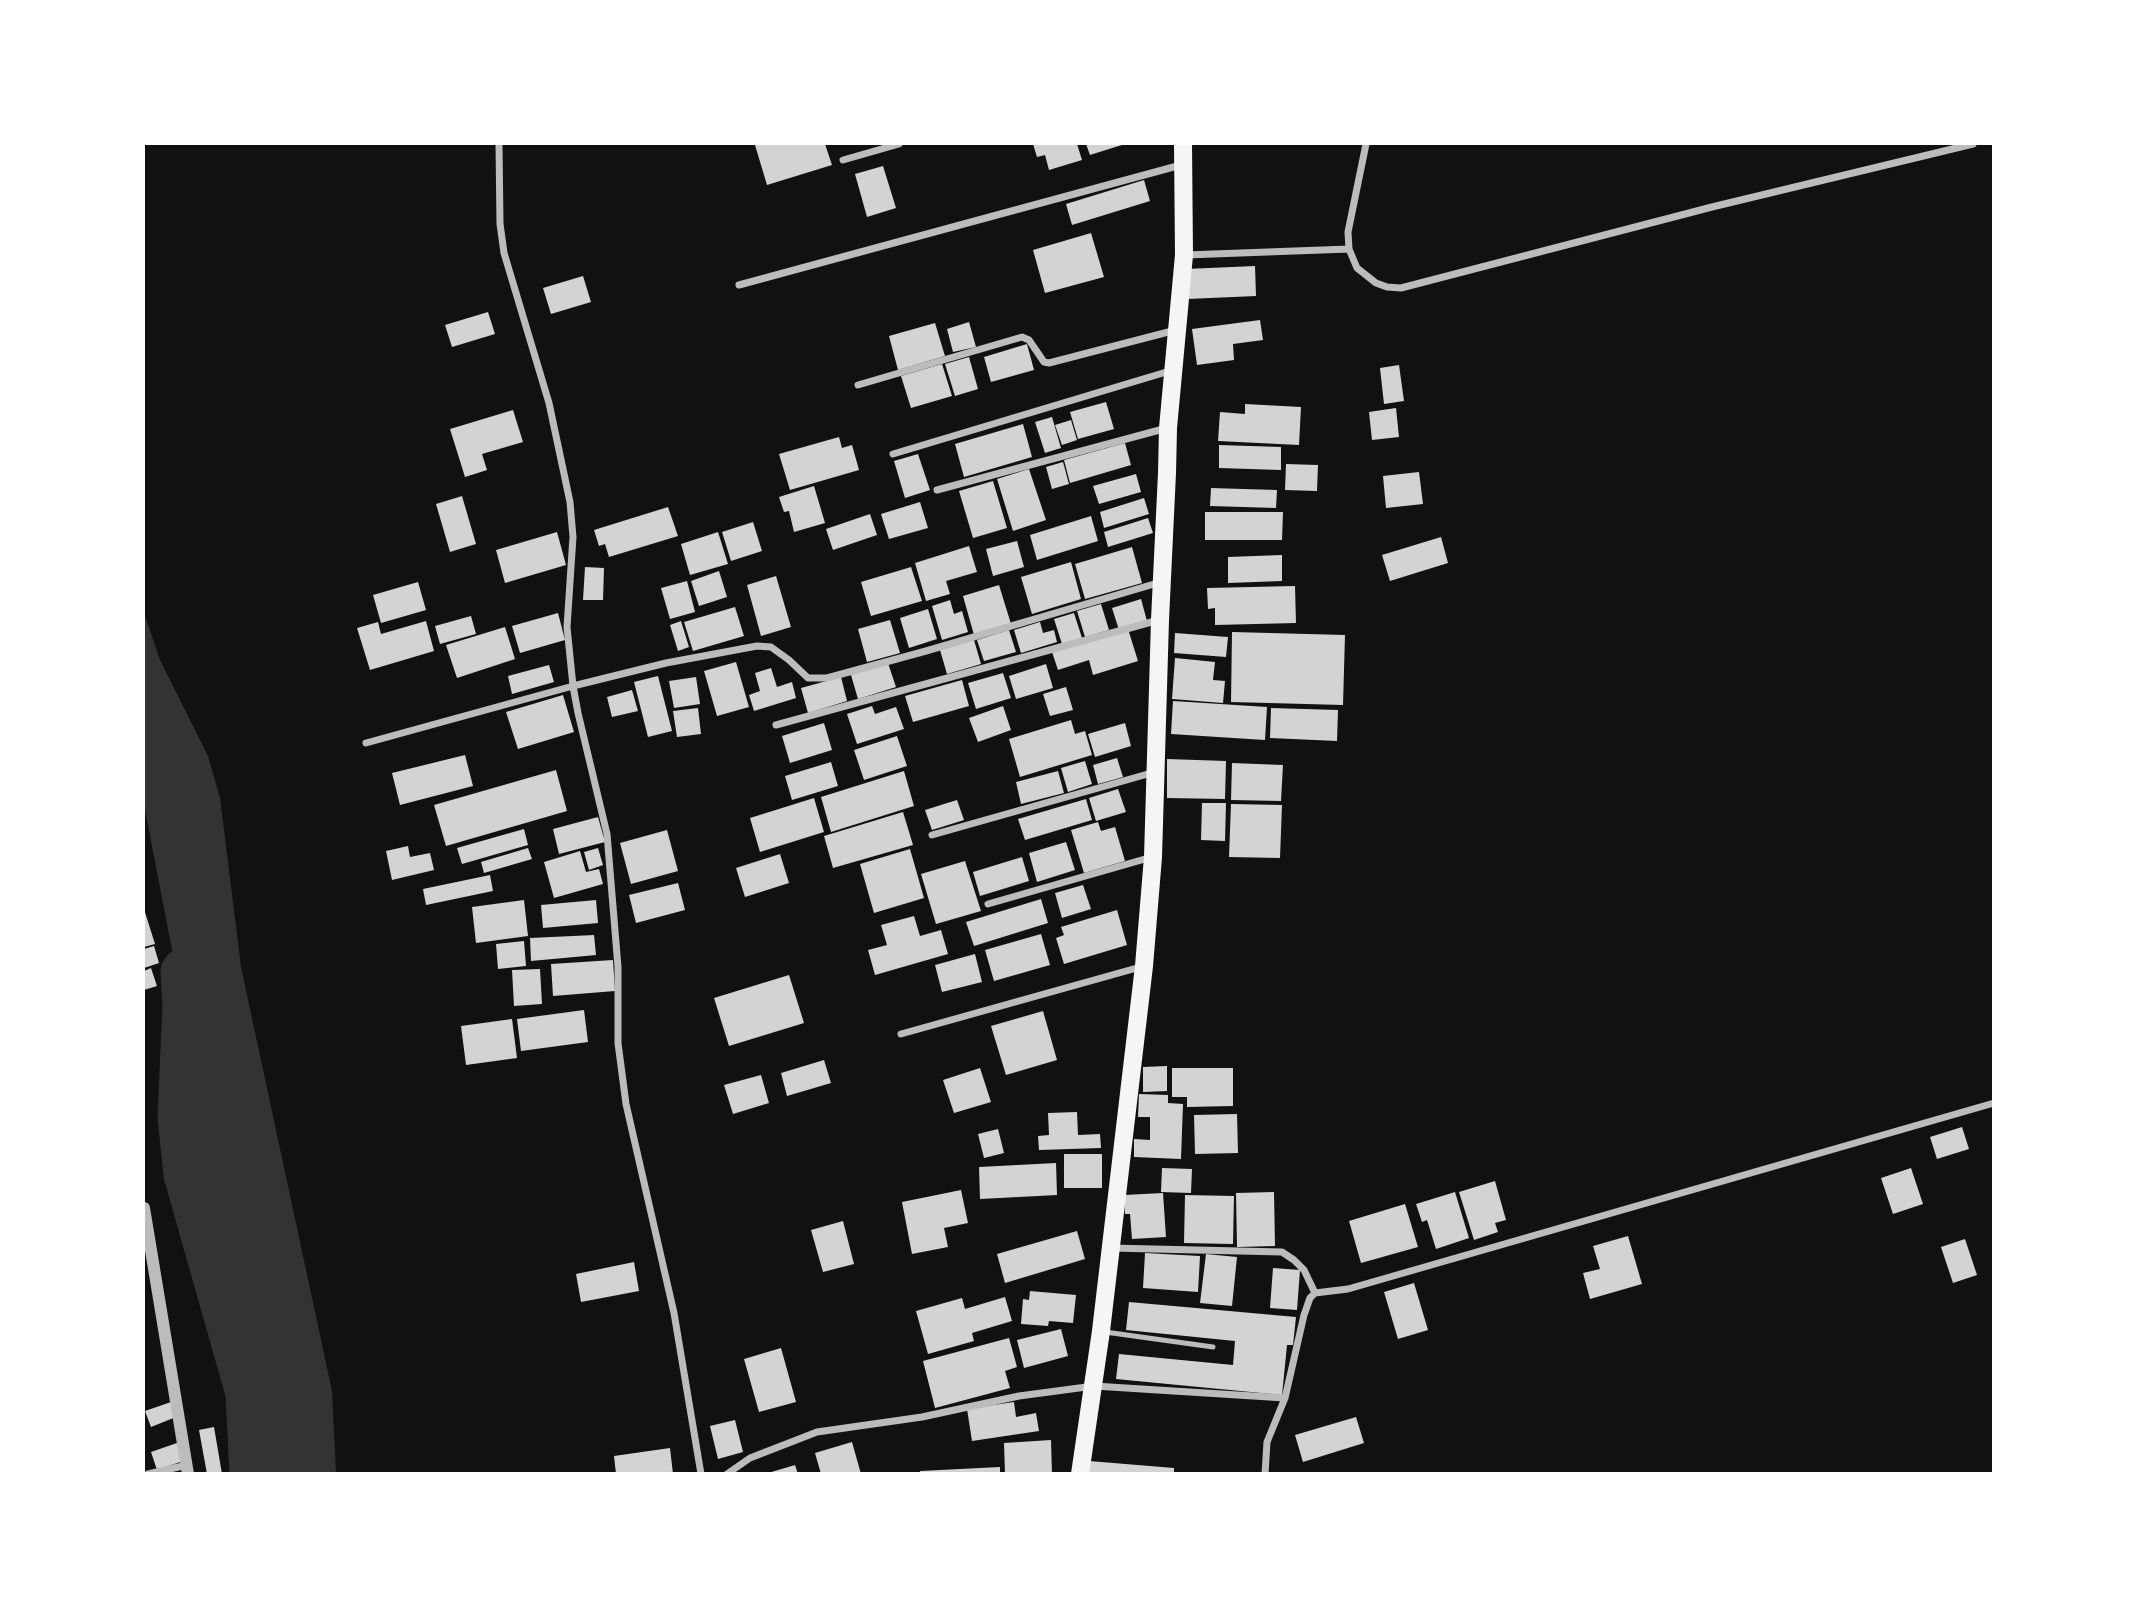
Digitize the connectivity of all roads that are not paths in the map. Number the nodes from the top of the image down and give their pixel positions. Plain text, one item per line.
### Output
1 (499, 144) edge
2 (899, 144) edge
3 (1183, 144) edge
4 (1366, 144) edge
5 (1973, 144) edge
6 (843, 160) dead end
7 (1182, 165) junction
8 (1349, 249) junction
9 (1184, 255) junction
10 (739, 285) dead end
11 (1177, 330) junction
12 (1174, 370) junction
13 (858, 385) dead end
14 (1168, 428) junction
15 (893, 454) dead end
16 (937, 490) dead end
17 (1161, 582) junction
18 (1160, 620) junction
19 (573, 686) junction
20 (776, 725) dead end
21 (366, 743) dead end
22 (1156, 772) junction
23 (932, 835) dead end
24 (1153, 857) junction
25 (988, 904) dead end
26 (1144, 966) junction
27 (901, 1034) dead end
28 (1993, 1103) edge
29 (144, 1208) edge
30 (146, 1228) edge
31 (1111, 1248) junction
32 (1315, 1293) junction
33 (1101, 1331) junction
34 (1213, 1347) dead end
35 (1094, 1385) junction
36 (1285, 1398) junction
37 (187, 1469) edge
38 (148, 1474) edge
39 (701, 1474) edge
40 (727, 1474) edge
41 (1080, 1474) edge
42 (1265, 1474) edge

1 - 19 street
2 - 6 street
3 - 7 main road
4 - 8 street
5 - 8 street
7 - 9 main road
7 - 10 street
8 - 9 street
9 - 11 main road
11 - 12 main road
11 - 13 street
12 - 14 main road
12 - 15 street
14 - 16 street
14 - 17 main road
17 - 18 main road
17 - 19 street
18 - 20 street
18 - 22 main road
19 - 21 street
19 - 39 street
22 - 23 street
22 - 24 main road
24 - 25 street
24 - 26 main road
26 - 27 street
26 - 31 main road
28 - 32 street
29 - 30 street
30 - 37 street
31 - 32 street
31 - 33 main road
32 - 36 street
33 - 34 lane
33 - 35 main road
35 - 36 street
35 - 40 street
35 - 41 main road
36 - 42 street
37 - 38 street

